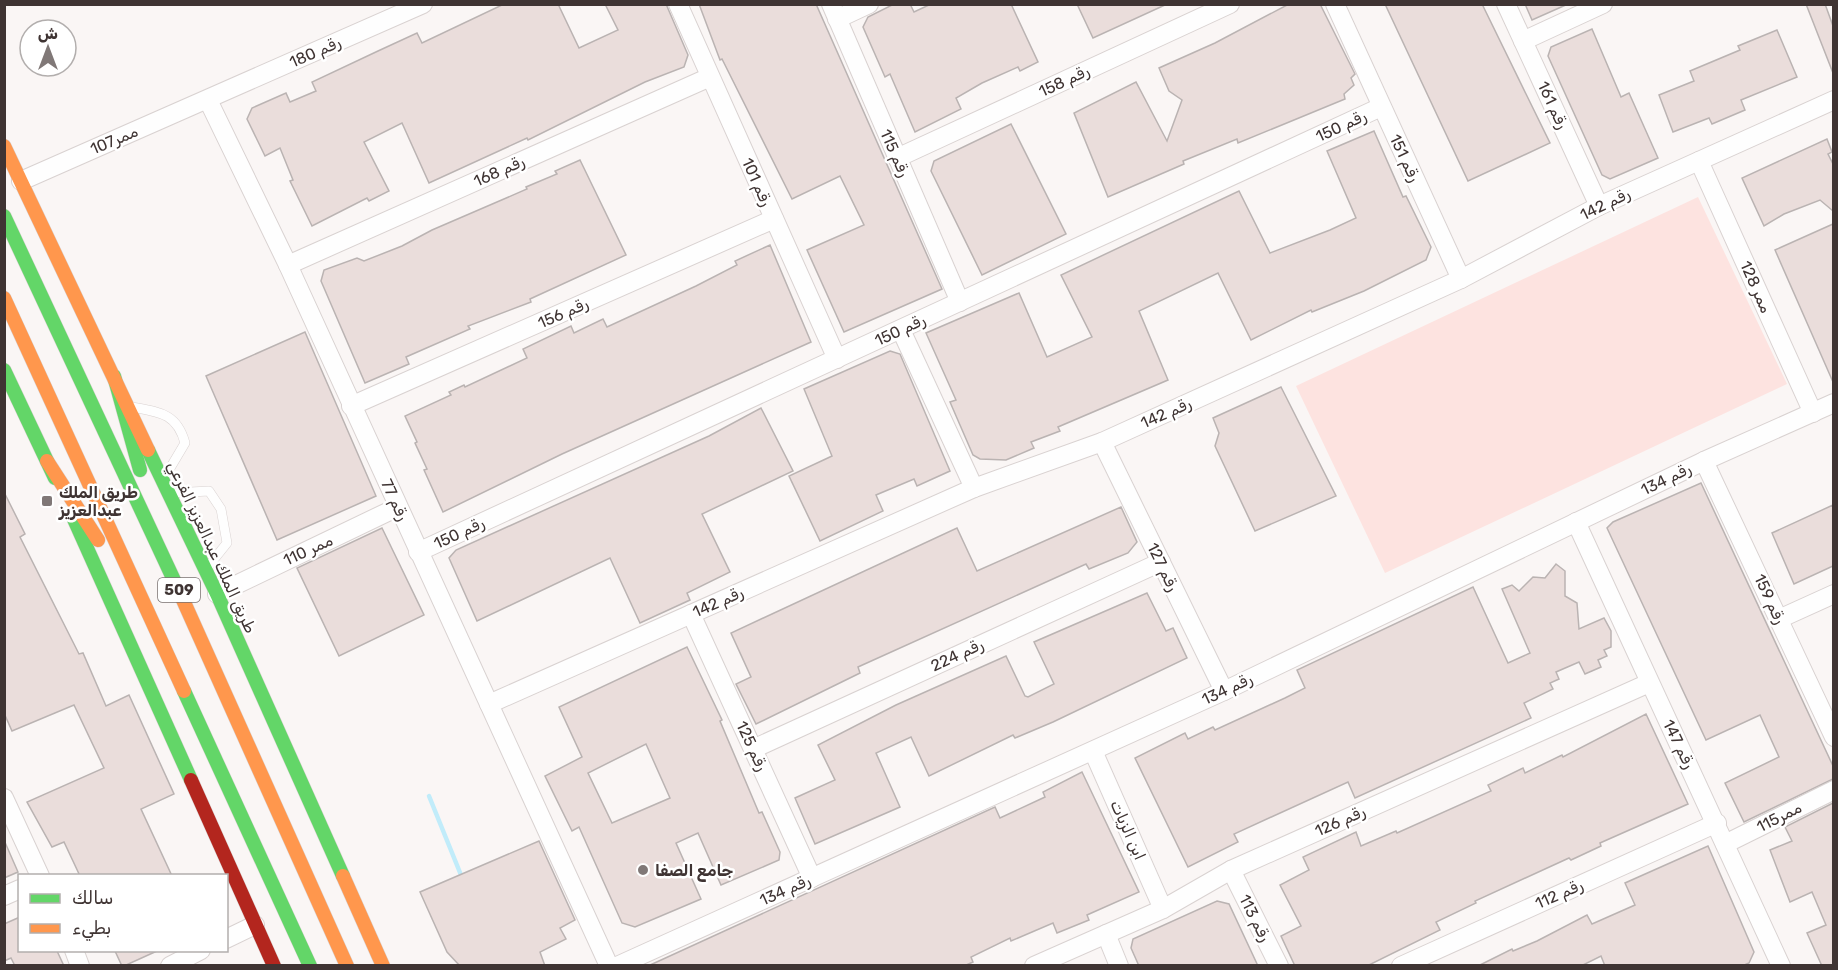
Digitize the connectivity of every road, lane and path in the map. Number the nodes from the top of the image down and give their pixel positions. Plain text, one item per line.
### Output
1 (423, 4) edge
2 (678, 4) edge
3 (870, 4) edge
4 (1230, 4) edge
5 (1335, 4) edge
6 (1506, 4) edge
7 (1603, 4) edge
8 (834, 12) edge
9 (1523, 41) junction
10 (710, 76) junction
11 (208, 100) junction
12 (1833, 100) edge
13 (1381, 107) junction
14 (4, 146) edge
15 (897, 158) junction
16 (1699, 161) junction
17 (21, 180) junction
18 (1599, 206) junction
19 (4, 216) edge
20 (774, 219) junction
21 (288, 266) junction
22 (1461, 279) junction
23 (4, 298) edge
24 (960, 302) junction
25 (901, 330) junction
26 (837, 359) junction
27 (4, 370) edge
28 (114, 376) junction
29 (1833, 403) edge
30 (351, 406) junction
31 (128, 407) junction
32 (1813, 413) junction
33 (1102, 442) junction
34 (47, 460) junction
35 (1704, 461) junction
36 (145, 481) dead end
37 (166, 486) junction
38 (974, 488) junction
39 (153, 501) dead end
40 (398, 507) junction
41 (1576, 522) junction
42 (162, 552) junction
43 (418, 552) junction
44 (1161, 562) junction
45 (206, 570) junction
46 (217, 594) junction
47 (1833, 594) edge
48 (691, 614) junction
49 (1779, 619) junction
50 (165, 647) junction
51 (1649, 683) junction
52 (1224, 691) junction
53 (489, 704) junction
54 (1833, 737) edge
55 (753, 749) junction
56 (1093, 751) junction
57 (1833, 790) edge
58 (4, 798) edge
59 (1717, 823) junction
60 (1725, 844) junction
61 (1231, 870) junction
62 (39, 874) edge
63 (812, 878) junction
64 (18, 890) edge
65 (4, 896) edge
66 (1163, 909) junction
67 (255, 925) junction
68 (1106, 934) junction
69 (228, 938) edge
70 (74, 952) edge
71 (199, 952) edge
72 (1778, 964) edge
73 (80, 966) edge
74 (170, 966) edge
75 (274, 966) edge
76 (310, 966) edge
77 (347, 966) edge
78 (383, 966) edge
79 (609, 966) edge
80 (617, 966) edge
81 (1034, 966) edge
82 (1119, 966) edge
83 (1279, 966) edge
84 (1401, 966) edge

1 - 11 street, رقم 180
2 - 10 street, رقم 101
3 - 8 street
4 - 15 street, رقم 158
5 - 13 street, رقم 151
6 - 9 street, رقم 161
7 - 9 street
8 - 15 street, رقم 115
9 - 18 street, رقم 161
10 - 20 street, رقم 101
10 - 21 street, رقم 168
11 - 17 street, ممر107
11 - 21 street, رقم 77
12 - 16 street, رقم 142
13 - 22 street, رقم 151
13 - 24 street, رقم 150
14 - 17 main road, طريق الملك عبدالعزيز الفرعي
15 - 24 street, رقم 115
16 - 18 street, رقم 142
16 - 32 street, ممر 128
17 - 28 main road, طريق الملك عبدالعزيز الفرعي
18 - 22 street, رقم 142
19 - 42 main road, 509
20 - 26 street, رقم 101
20 - 30 street, رقم 156
21 - 30 street, رقم 77
22 - 33 street, رقم 142
23 - 50 main road, 509
24 - 25 street, رقم 150
25 - 26 street, رقم 150
25 - 38 street
26 - 43 street, رقم 150
27 - 34 main road
28 - 31 main road, طريق الملك عبدالعزيز الفرعي
28 - 36 main road
29 - 32 street, رقم 134
30 - 40 street, رقم 77
31 - 37 main road, طريق الملك عبدالعزيز الفرعي
31 - 37 lane
32 - 35 street, رقم 134
33 - 38 street, رقم 142
33 - 44 street, رقم 127
34 - 50 main road
34 - 67 main road
35 - 41 street, رقم 134
35 - 49 street, رقم 159
37 - 45 main road, طريق الملك عبدالعزيز الفرعي
37 - 45 lane
38 - 48 street, رقم 142
39 - 42 main road
40 - 43 street, رقم 77
40 - 46 street, 110 ممر
41 - 51 street, رقم 147
41 - 52 street, رقم 134
42 - 77 main road, 509
43 - 53 street, رقم 77
44 - 52 street, رقم 127
44 - 55 street, رقم 224
45 - 46 main road, طريق الملك عبدالعزيز الفرعي
46 - 78 main road, طريق الملك عبدالعزيز الفرعي
47 - 49 street
48 - 53 street, رقم 142
48 - 55 street, رقم 125
49 - 54 street, رقم 159
50 - 76 main road, 509
51 - 59 street, رقم 147
51 - 61 street, رقم 126
52 - 56 street, رقم 134
53 - 79 street, رقم 77
55 - 63 street, رقم 125
56 - 63 street, رقم 134
56 - 66 street, ابن الزيات
57 - 60 street, ممر115
58 - 62 street
59 - 60 street, رقم 147
59 - 84 street, رقم 112
60 - 72 street, رقم 147
61 - 66 street, رقم 126
61 - 83 street, رقم 113
63 - 80 street, رقم 134
64 - 65 street
66 - 68 street, رقم 126
67 - 69 street
67 - 75 main road
68 - 81 street, رقم 126
68 - 82 street
70 - 73 street
71 - 74 street

